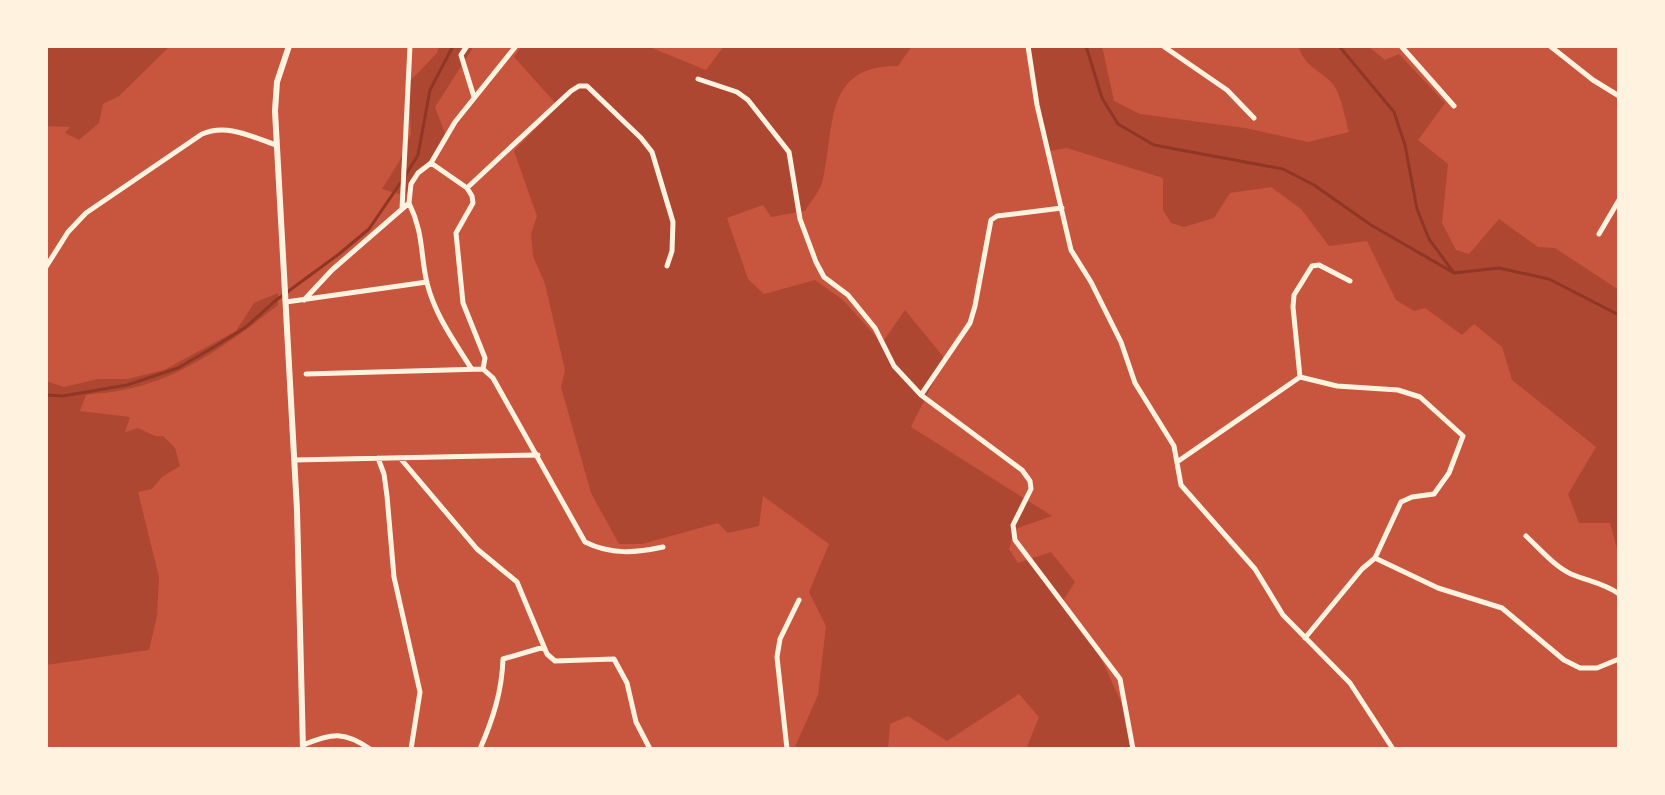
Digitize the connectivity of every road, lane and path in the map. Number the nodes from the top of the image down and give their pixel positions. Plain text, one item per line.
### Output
1 (289, 46) edge
2 (410, 46) edge
3 (467, 46) edge
4 (516, 46) edge
5 (1028, 46) edge
6 (1163, 46) edge
7 (1401, 46) edge
8 (1550, 46) edge
9 (698, 79) dead end
10 (1619, 96) edge
11 (474, 97) junction
12 (1454, 106) dead end
13 (1254, 118) dead end
14 (276, 145) junction
15 (431, 163) junction
16 (467, 188) junction
17 (1619, 200) edge
18 (409, 203) junction
19 (1062, 208) junction
20 (402, 210) junction
21 (1599, 234) dead end
22 (667, 266) dead end
23 (46, 267) edge
24 (1350, 281) dead end
25 (427, 282) junction
26 (304, 300) junction
27 (286, 302) junction
28 (471, 368) junction
29 (483, 369) junction
30 (306, 374) dead end
31 (1300, 377) junction
32 (921, 395) junction
33 (538, 455) junction
34 (378, 458) junction
35 (400, 458) junction
36 (294, 460) junction
37 (1177, 462) junction
38 (1526, 536) dead end
39 (663, 547) dead end
40 (1375, 558) junction
41 (1619, 594) edge
42 (799, 600) dead end
43 (1305, 638) junction
44 (544, 647) junction
45 (1619, 659) edge
46 (303, 747) edge
47 (370, 749) edge
48 (411, 749) edge
49 (480, 749) edge
50 (650, 749) edge
51 (787, 749) edge
52 (1133, 749) edge
53 (1393, 749) edge

1 - 14 street
2 - 20 street
3 - 11 street
4 - 11 street
5 - 19 street
6 - 13 street
7 - 12 street
8 - 10 street
9 - 32 street
11 - 15 street
14 - 23 street
14 - 27 street
15 - 16 street
15 - 18 street
16 - 22 street
16 - 29 street
17 - 21 street
18 - 20 street
18 - 25 street
19 - 32 street
19 - 37 street
20 - 26 street
24 - 31 street
25 - 26 street
25 - 28 street
26 - 27 street
27 - 36 street
28 - 29 street
28 - 30 street
29 - 33 street
31 - 37 street
31 - 40 street
32 - 52 street
33 - 35 street
33 - 39 street
34 - 35 street
34 - 36 street
34 - 48 street
35 - 44 street
36 - 46 street
37 - 43 street
38 - 41 street
40 - 43 street
40 - 45 street
42 - 51 street
43 - 53 street
44 - 49 street
44 - 50 street
46 - 47 street

